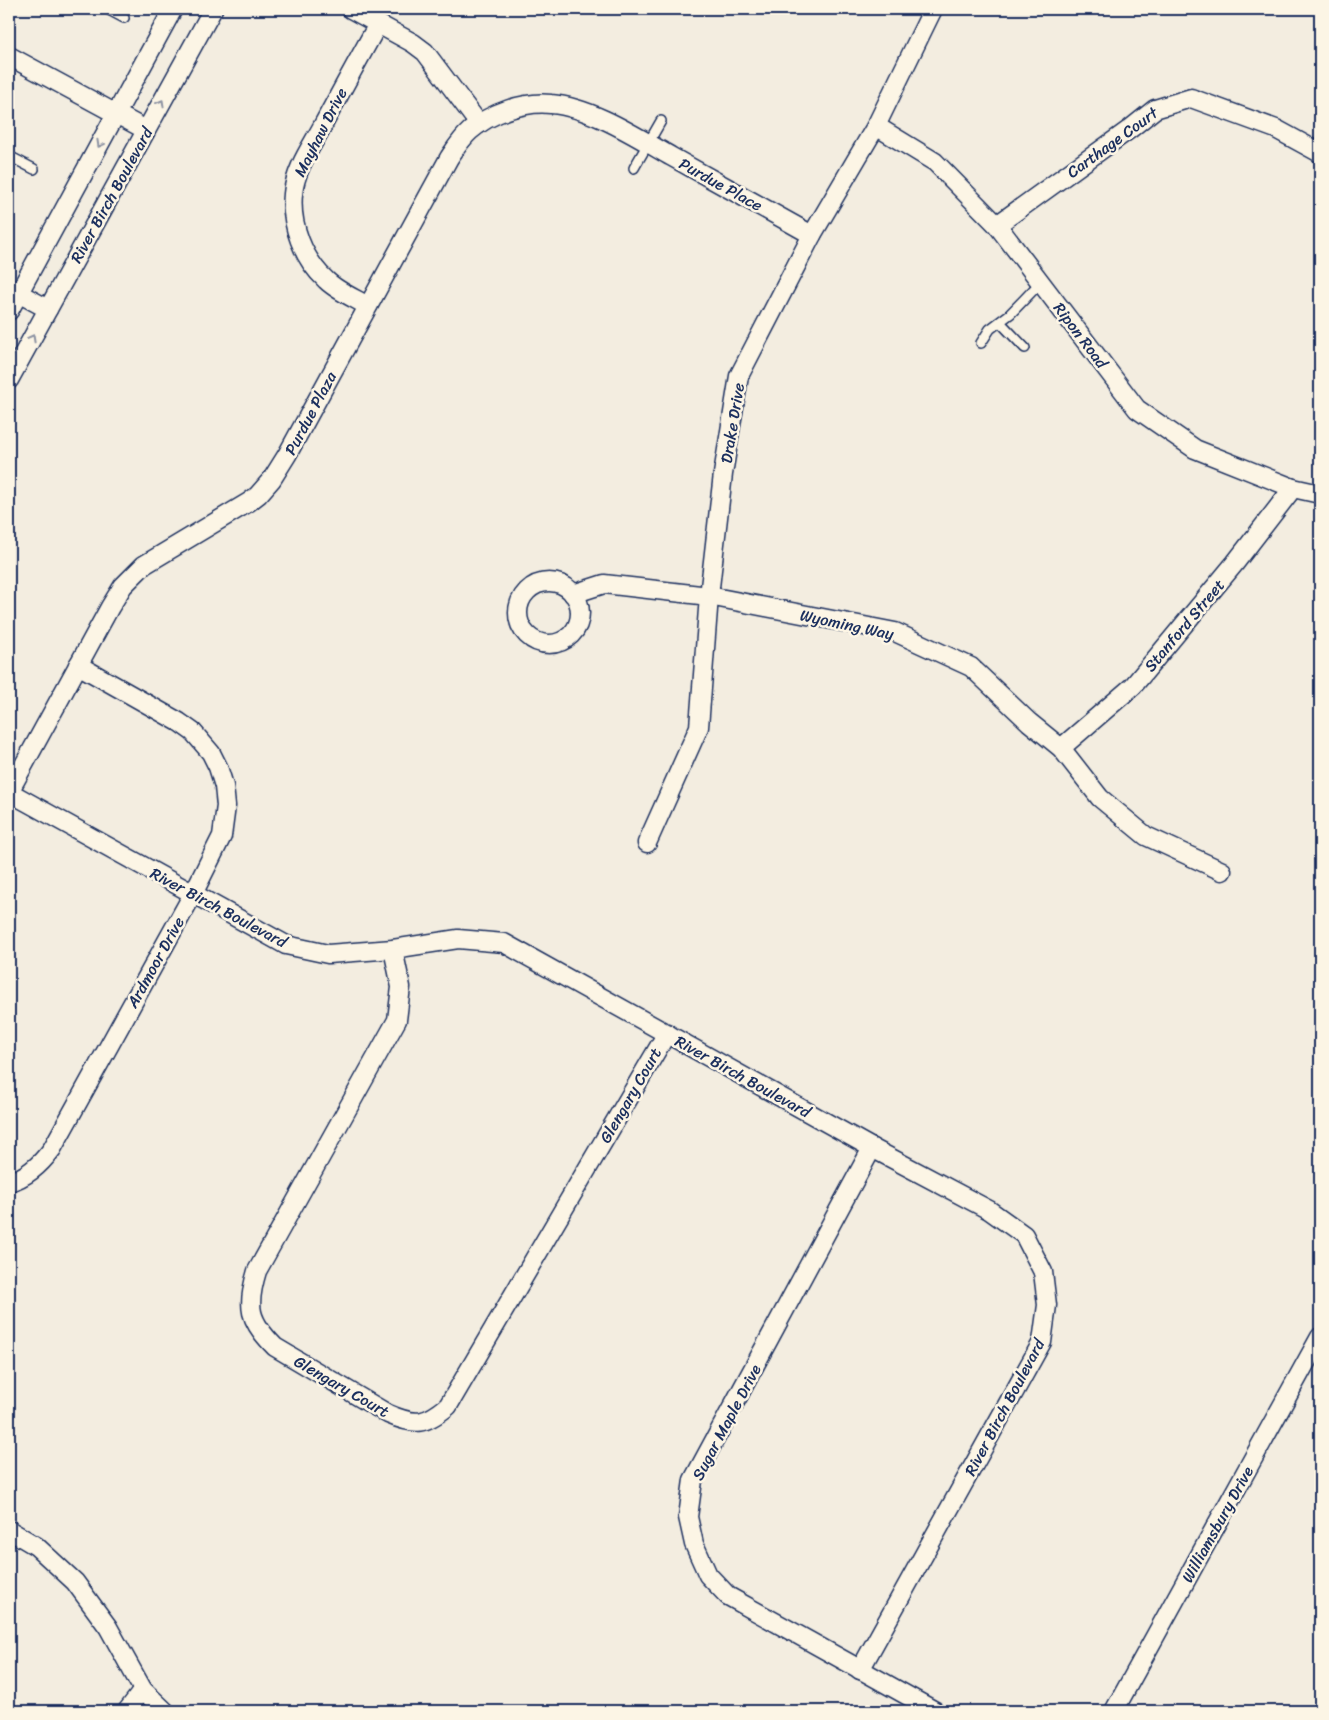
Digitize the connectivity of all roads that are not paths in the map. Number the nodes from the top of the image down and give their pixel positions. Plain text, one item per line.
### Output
1 (107, 9) edge
2 (174, 9) edge
3 (213, 9) edge
4 (351, 9) edge
5 (933, 9) edge
6 (124, 18) dead end
7 (378, 24) junction
8 (9, 56) edge
9 (116, 114) junction
10 (661, 121) dead end
11 (479, 124) junction
12 (876, 126) junction
13 (146, 130) junction
14 (630, 134) joint
15 (648, 143) junction
16 (1320, 153) edge
17 (9, 156) edge
18 (634, 168) dead end
19 (34, 170) dead end
20 (997, 225) junction
21 (812, 235) junction
22 (1041, 282) junction
23 (14, 291) edge
24 (368, 306) junction
25 (48, 309) junction
26 (9, 311) edge
27 (1000, 322) junction
28 (981, 343) dead end
29 (1025, 348) dead end
30 (9, 380) edge
31 (1293, 488) junction
32 (1320, 494) edge
33 (573, 594) dead end
34 (709, 596) junction
35 (78, 665) junction
36 (1060, 748) junction
37 (9, 792) edge
38 (647, 843) dead end
39 (1222, 871) dead end
40 (193, 894) junction
41 (393, 949) junction
42 (667, 1033) junction
43 (872, 1148) junction
44 (9, 1182) edge
45 (1320, 1338) edge
46 (9, 1530) edge
47 (860, 1670) junction
48 (143, 1690) junction
49 (127, 1711) edge
50 (165, 1711) edge
51 (935, 1711) edge
52 (1114, 1711) edge

1 - 6 lane
2 - 9 street, River Birch Boulevard
13 -> 3 street, River Birch Boulevard
4 - 7 street
5 - 12 street, Drake Drive
7 - 11 street
7 - 24 street, Mayhaw Drive
8 - 9 street
9 - 13 street
9 -> 23 street, River Birch Boulevard
10 - 15 lane
11 - 14 street, Purdue Plaza
11 - 24 street, Purdue Plaza
12 - 20 street, Ripon Road
12 - 21 street, Drake Drive
13 - 25 street, River Birch Boulevard
14 - 15 street, Purdue Place
15 - 18 lane
15 - 21 street, Purdue Place
16 - 20 street, Carthage Court
17 - 19 lane
20 - 22 street, Ripon Road
21 - 34 street, Drake Drive
22 - 27 lane
22 - 31 street, Ripon Road
23 - 25 street
23 - 26 street, River Birch Boulevard
24 - 35 street, Purdue Plaza
30 -> 25 street, River Birch Boulevard
27 - 28 lane
27 - 29 lane
31 - 32 street, Ripon Road
31 - 36 street, Stanford Street
33 - 34 street, Wyoming Way
34 - 36 street, Wyoming Way
34 - 38 street, Drake Drive
35 - 37 street, Purdue Plaza
35 - 40 street, Ardmoor Drive
36 - 39 street, Wyoming Way
37 - 40 street, River Birch Boulevard
40 - 41 street, River Birch Boulevard
40 - 44 street, Ardmoor Drive
41 - 42 street, River Birch Boulevard
41 - 42 street, Glengary Court
42 - 43 street, River Birch Boulevard
43 - 47 street, Sugar Maple Drive
43 - 47 street, River Birch Boulevard
45 - 52 street, Williamsbury Drive
46 - 48 street
47 - 51 street, Sugar Maple Drive
48 - 49 street
48 - 50 street

